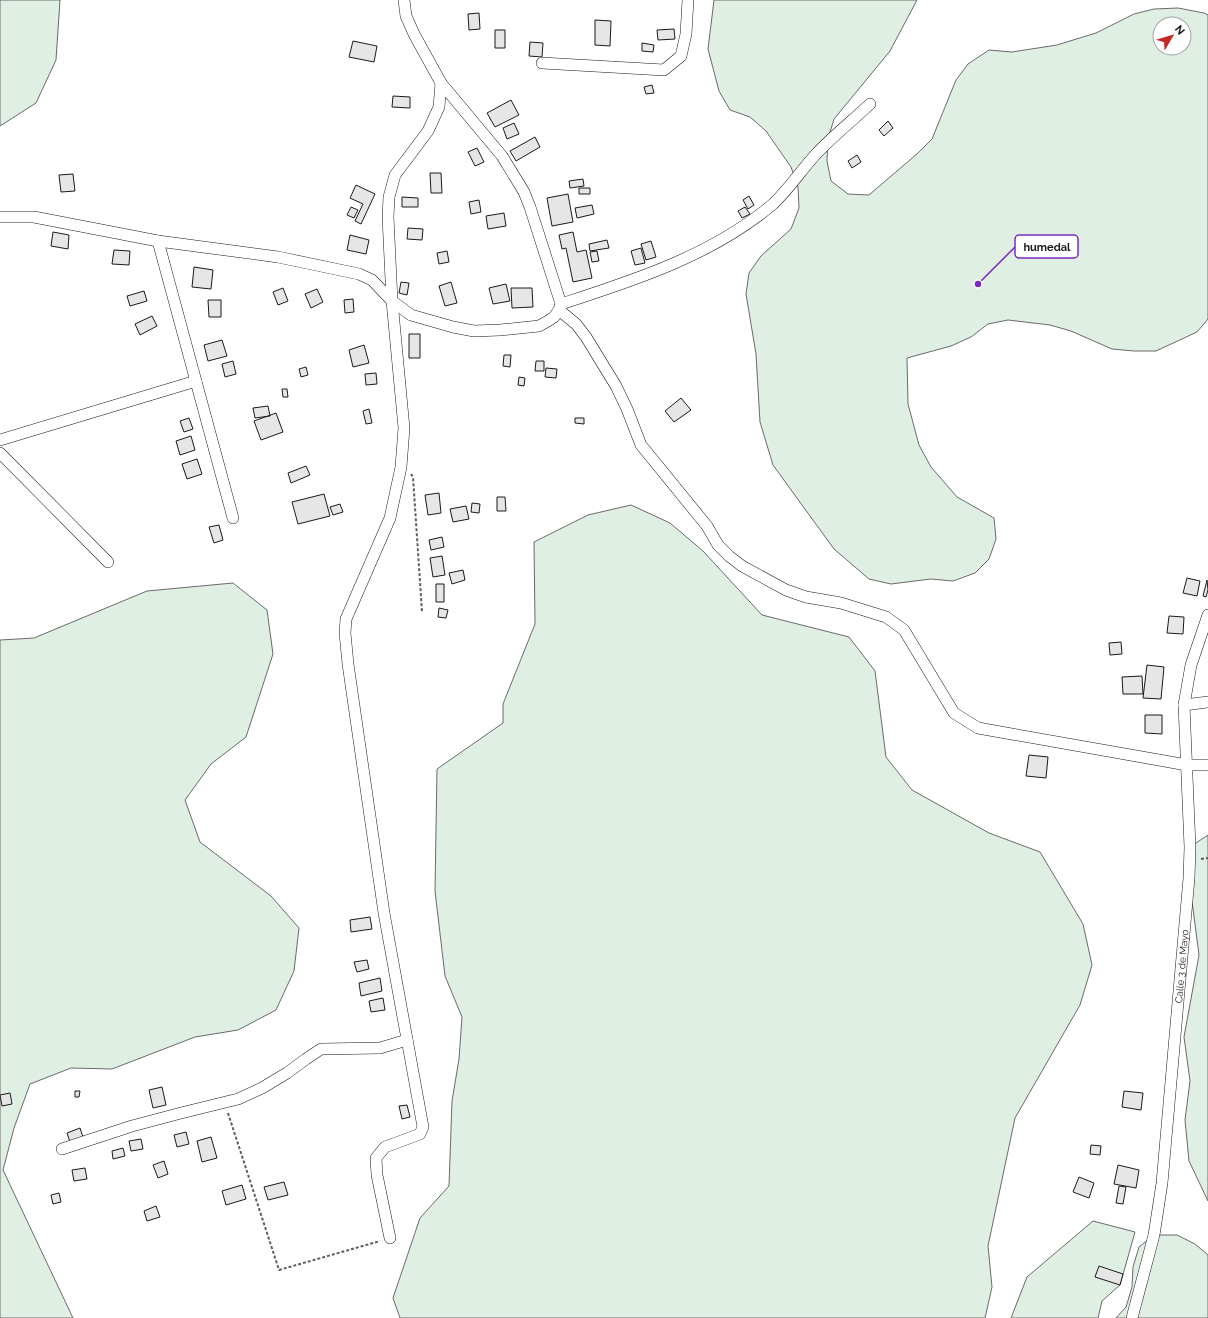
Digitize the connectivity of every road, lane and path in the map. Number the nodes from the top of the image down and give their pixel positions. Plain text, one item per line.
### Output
1 (404, 0) edge
2 (688, 0) edge
3 (542, 63) dead end
4 (441, 83) junction
5 (870, 104) dead end
6 (0, 217) edge
7 (158, 241) junction
8 (392, 301) junction
9 (560, 307) junction
10 (196, 381) junction
11 (0, 440) edge
12 (0, 453) edge
13 (401, 460) junction
14 (233, 518) dead end
15 (108, 562) dead end
16 (422, 612) dead end
17 (1208, 615) edge
18 (1208, 702) edge
19 (1184, 705) junction
20 (1208, 765) edge
21 (1187, 766) junction
22 (407, 1040) junction
23 (225, 1102) junction
24 (62, 1149) dead end
25 (390, 1238) joint
26 (1132, 1318) edge

1 - 4 street
2 - 3 street
4 - 8 street
4 - 9 street
5 - 9 street
6 - 7 street
7 - 8 street
7 - 10 street
8 - 9 street
8 - 13 street
9 - 21 street
10 - 11 street
10 - 14 street
12 - 15 street
13 - 16 path
13 - 22 street
17 - 19 street, Calle 3 de Mayo
18 - 19 street
19 - 21 street, Calle 3 de Mayo
20 - 21 street
21 - 26 street, Calle 3 de Mayo
22 - 23 street
22 - 25 street
23 - 24 street
23 - 25 path

